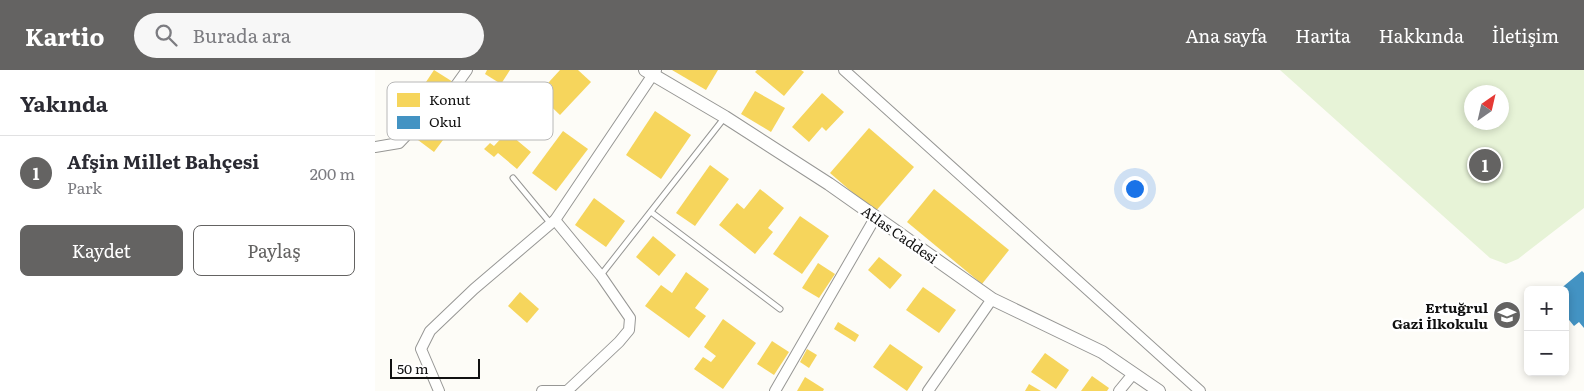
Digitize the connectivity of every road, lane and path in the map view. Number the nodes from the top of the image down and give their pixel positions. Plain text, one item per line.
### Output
1 (467, 70) edge
2 (844, 70) edge
3 (651, 72) edge
4 (458, 82) edge
5 (725, 116) junction
6 (402, 140) edge
7 (375, 147) edge
8 (513, 178) dead end
9 (651, 212) junction
10 (875, 218) junction
11 (553, 222) junction
12 (601, 276) junction
13 (993, 299) junction
14 (780, 309) dead end
15 (1133, 374) junction
16 (439, 391) edge
17 (542, 391) edge
18 (567, 391) edge
19 (775, 391) edge
20 (928, 391) edge
21 (1119, 391) edge
22 (1159, 391) edge
23 (1199, 391) edge

1 - 4 street
2 - 23 street
3 - 5 street, Atlas Caddesi
3 - 11 street
5 - 9 lane
5 - 10 street, Atlas Caddesi
6 - 7 street
8 - 11 lane
9 - 12 lane
9 - 14 lane
10 - 13 street, Atlas Caddesi
10 - 19 street
11 - 12 street
11 - 16 street
12 - 18 street
13 - 15 street, Atlas Caddesi
13 - 20 street
15 - 21 street
15 - 22 street, Atlas Caddesi
17 - 18 street

